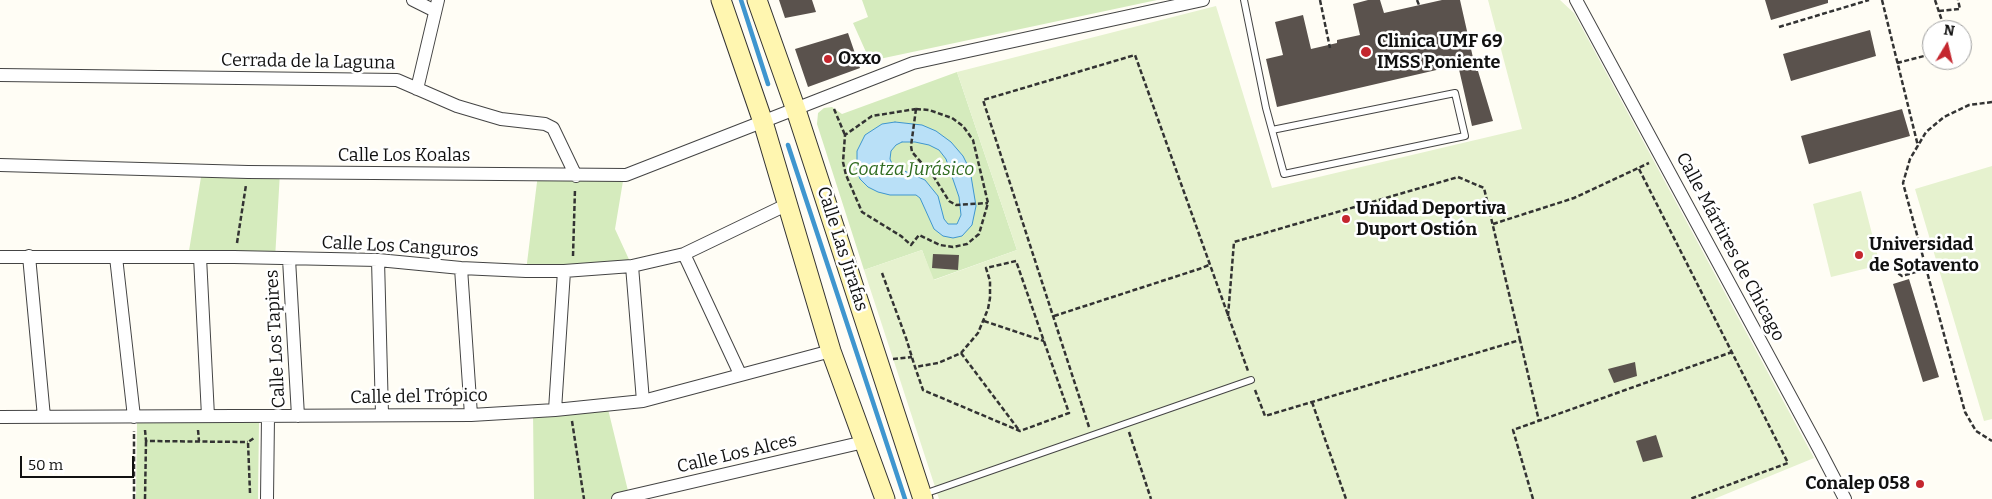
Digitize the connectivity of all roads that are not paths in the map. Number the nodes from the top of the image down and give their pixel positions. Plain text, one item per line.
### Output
1 (413, 0) edge
2 (721, 0) edge
3 (757, 0) edge
4 (1203, 0) edge
5 (1244, 0) edge
6 (1576, 0) edge
7 (437, 6) edge
8 (0, 75) edge
9 (417, 89) junction
10 (796, 110) junction
11 (763, 122) junction
12 (1272, 130) junction
13 (0, 165) edge
14 (576, 176) junction
15 (786, 206) junction
16 (684, 254) junction
17 (29, 256) junction
18 (116, 256) junction
19 (0, 257) edge
20 (200, 257) junction
21 (289, 259) junction
22 (378, 260) junction
23 (632, 266) junction
24 (460, 268) junction
25 (569, 270) junction
26 (831, 351) junction
27 (740, 374) junction
28 (1251, 380) road end
29 (643, 401) junction
30 (555, 410) junction
31 (382, 414) junction
32 (471, 415) junction
33 (208, 416) junction
34 (298, 416) junction
35 (0, 417) edge
36 (139, 417) junction
37 (268, 417) junction
38 (44, 418) junction
39 (864, 442) junction
40 (923, 497) edge
41 (267, 499) edge
42 (618, 499) edge
43 (885, 499) edge
44 (1845, 499) edge

1 - 7 street
2 - 11 main road
3 - 10 main road, Calle Las Jirafas
4 - 10 street, Calle Los Koalas
5 - 12 lane
6 - 44 street, Calle Mártires de Chicago
7 - 9 street
8 - 9 street, Cerrada de la Laguna
9 - 14 street, Cerrada de la Laguna
10 - 11 street, Calle Los Koalas
10 - 40 main road, Calle Las Jirafas
11 - 14 street, Calle Los Koalas
11 - 15 main road
12 - 12 lane
13 - 14 street, Calle Los Koalas
15 - 16 street, Calle Los Canguros
15 - 26 main road
16 - 23 street, Calle Los Canguros
16 - 27 street
17 - 18 street, Calle Los Canguros
17 - 19 street, Calle Los Canguros
17 - 38 street
18 - 20 street, Calle Los Canguros
18 - 36 street
20 - 21 street, Calle Los Canguros
20 - 33 street
21 - 22 street, Calle Los Canguros
21 - 34 street, Calle Los Tapires
22 - 24 street, Calle Los Canguros
22 - 31 street
23 - 25 street, Calle Los Canguros
23 - 29 street
24 - 25 street, Calle Los Canguros
24 - 32 street
25 - 30 street
26 - 27 street, Calle del Trópico
26 - 39 main road
27 - 29 street, Calle del Trópico
28 - 40 lane
29 - 30 street, Calle del Trópico
30 - 32 street, Calle del Trópico
31 - 32 street, Calle del Trópico
31 - 34 street, Calle del Trópico
33 - 36 street, Calle del Trópico
33 - 37 street, Calle del Trópico
34 - 37 street, Calle del Trópico
35 - 38 street, Calle del Trópico
36 - 38 street, Calle del Trópico
37 - 41 street
39 - 42 street, Calle Los Alces
39 - 43 main road

